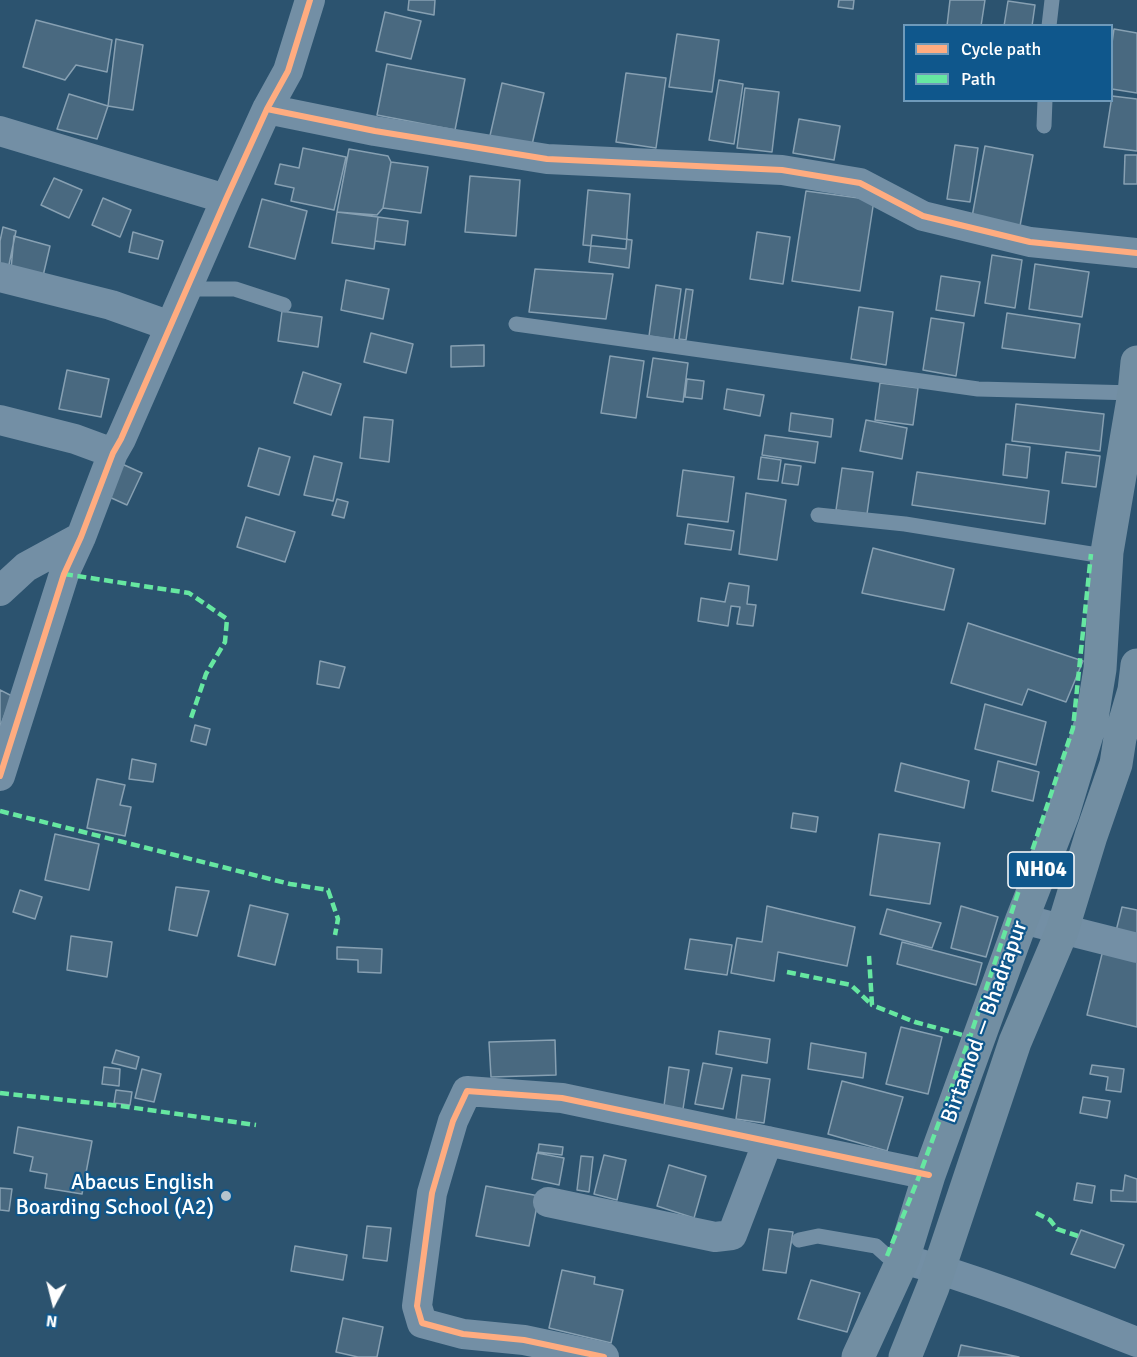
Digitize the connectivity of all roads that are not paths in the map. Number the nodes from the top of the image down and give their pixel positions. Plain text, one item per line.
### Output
1 (309, 0) edge
2 (1052, 0) edge
3 (1049, 24) edge
4 (1045, 102) edge
5 (267, 109) junction
6 (1044, 126) dead end
7 (0, 131) edge
8 (226, 199) junction
9 (1137, 253) edge
10 (0, 277) edge
11 (188, 289) junction
12 (284, 305) dead end
13 (516, 324) dead end
14 (170, 326) junction
15 (1136, 383) edge
16 (0, 420) edge
17 (113, 453) junction
18 (818, 515) dead end
19 (81, 537) junction
20 (1107, 552) junction
21 (0, 591) edge
22 (1136, 682) edge
23 (1129, 740) edge
24 (0, 776) edge
25 (1022, 919) junction
26 (1062, 931) junction
27 (1137, 948) edge
28 (768, 1141) junction
29 (929, 1176) junction
30 (548, 1203) dead end
31 (799, 1240) dead end
32 (903, 1259) junction
33 (939, 1269) junction
34 (1137, 1342) edge
35 (604, 1357) edge
36 (858, 1357) edge
37 (905, 1357) edge

1 - 5 street
2 - 3 lane
4 - 6 lane
5 - 8 street
5 - 9 street
7 - 8 street
8 - 11 street
10 - 14 street
11 - 12 lane
11 - 14 street
13 - 15 lane
14 - 17 street
15 - 20 main road, Birtamod — Bhadrapur / NH04
16 - 17 street
17 - 19 street
18 - 20 lane
19 - 21 street
19 - 24 street
20 - 25 main road, Birtamod — Bhadrapur / NH04
22 - 23 main road, Birtamod — Bhadrapur / NH04
23 - 26 main road, Birtamod — Bhadrapur / NH04
25 - 26 street
25 - 29 main road, Birtamod — Bhadrapur / NH04
26 - 27 street
26 - 33 main road, Birtamod — Bhadrapur / NH04
28 - 29 street
28 - 30 street
28 - 35 street
29 - 32 main road, Birtamod — Bhadrapur / NH04
31 - 32 lane
32 - 33 street
32 - 36 main road, Birtamod — Bhadrapur / NH04
33 - 34 street
33 - 37 main road, Birtamod — Bhadrapur / NH04

